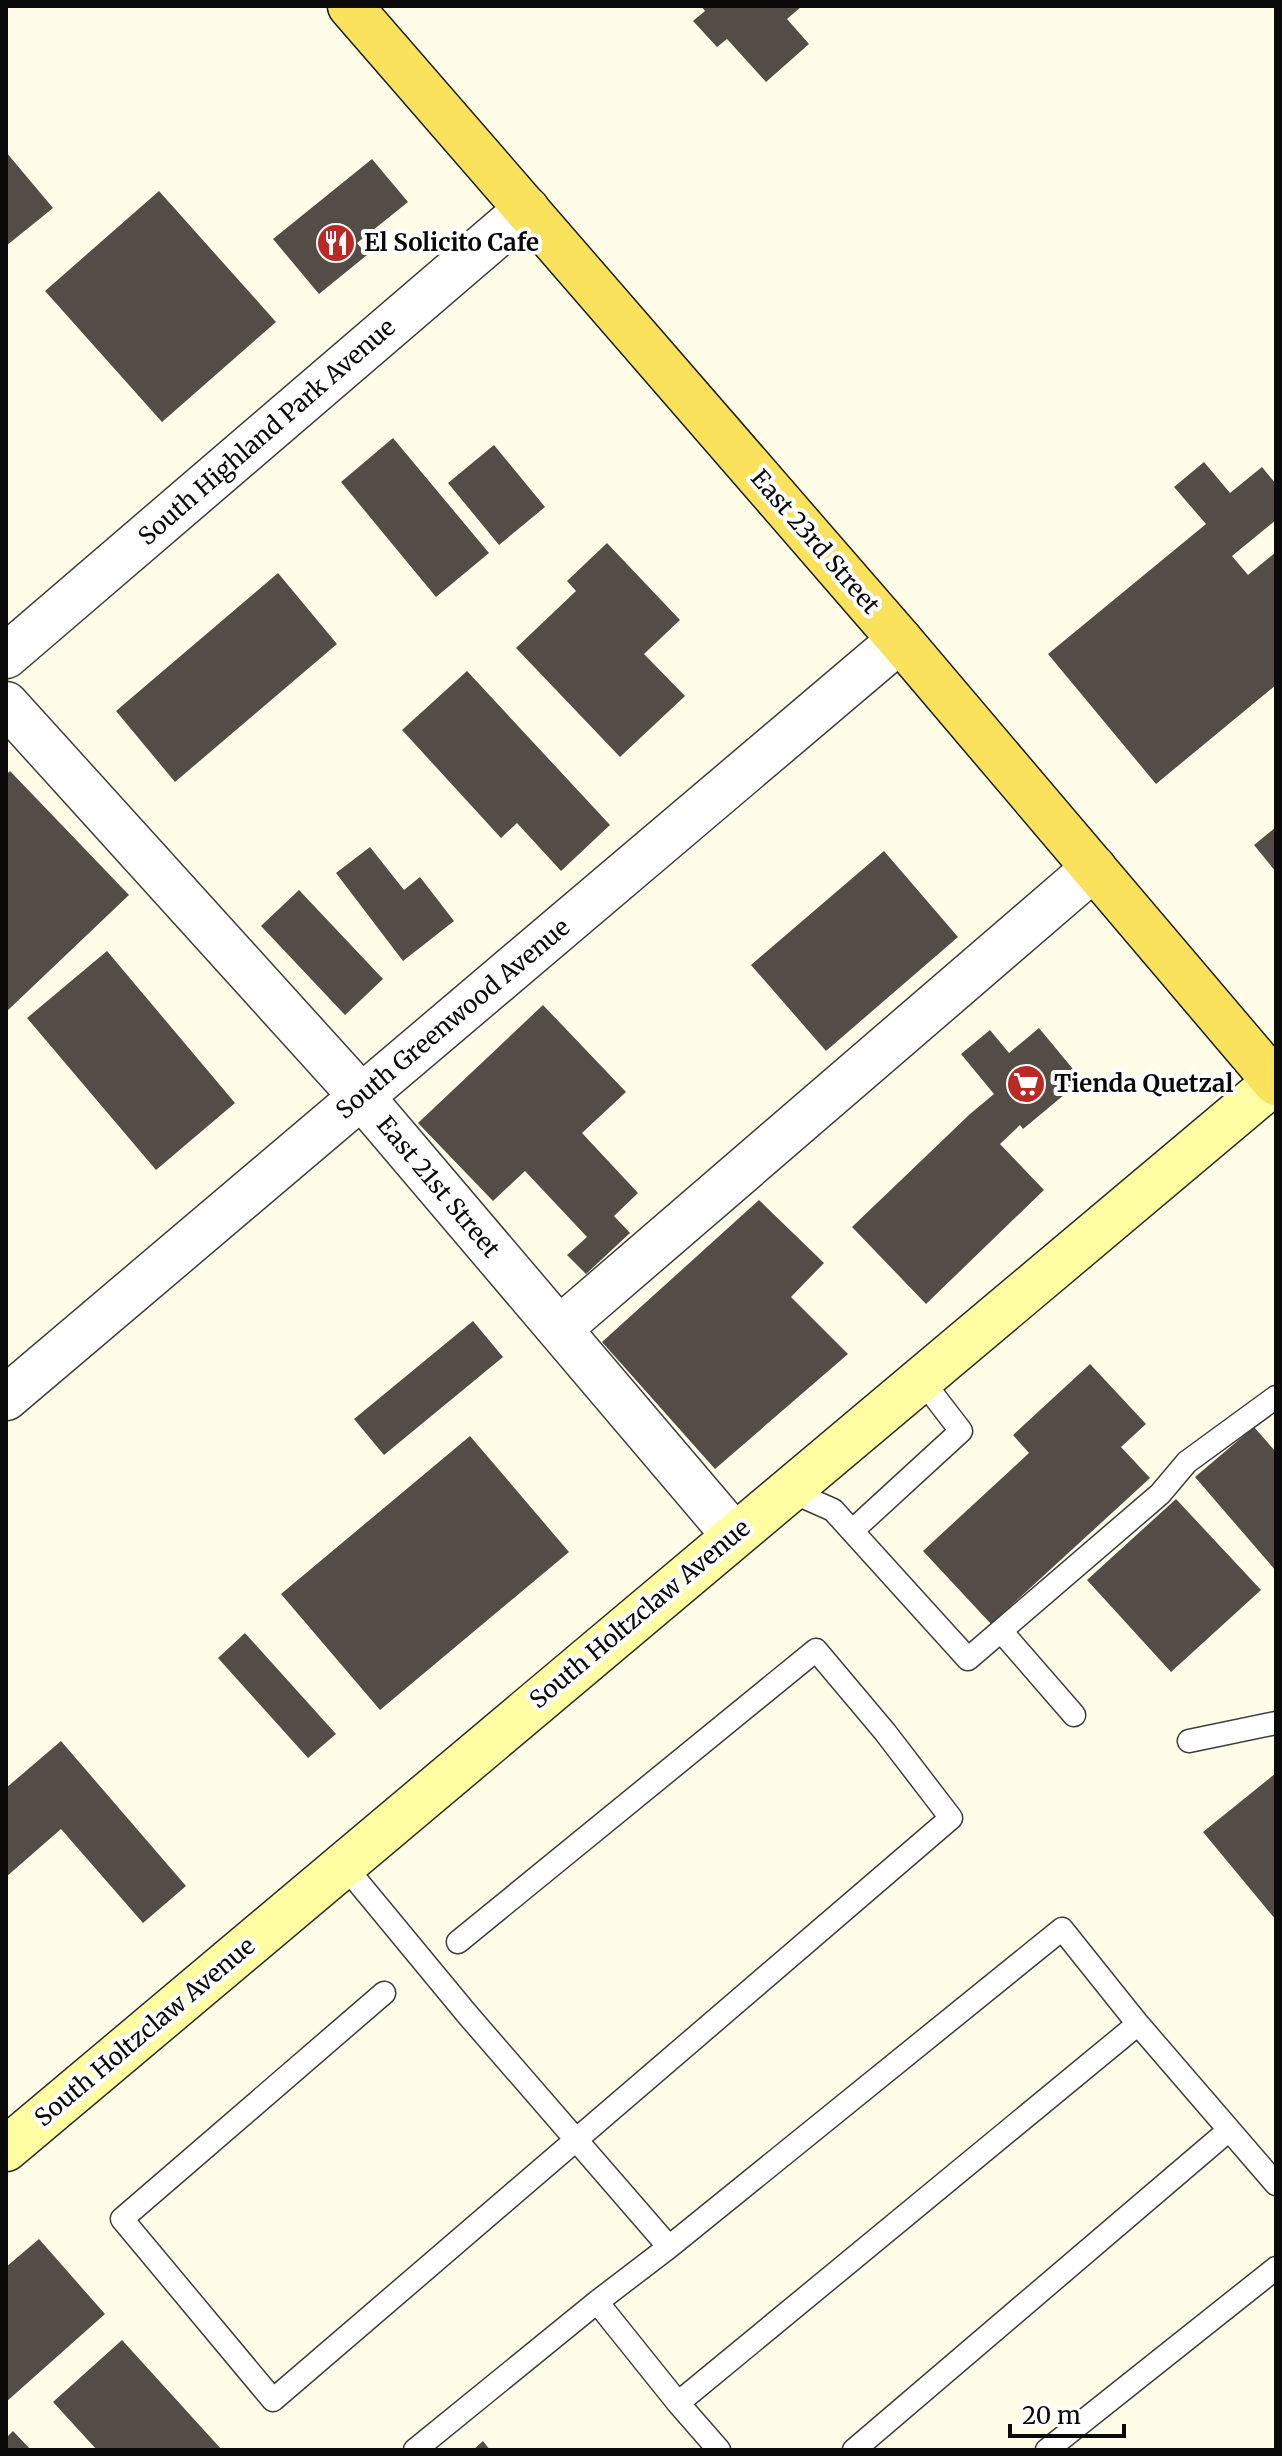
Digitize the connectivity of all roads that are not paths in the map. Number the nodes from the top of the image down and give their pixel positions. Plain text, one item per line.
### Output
1 (350, 6) edge
2 (527, 209) junction
3 (900, 640) junction
4 (6, 656) edge
5 (6, 704) edge
6 (1094, 868) junction
7 (1276, 1082) edge
8 (361, 1096) junction
9 (559, 1329) junction
10 (921, 1379) junction
11 (1276, 1397) edge
12 (6, 1398) edge
13 (788, 1490) junction
14 (852, 1531) junction
15 (734, 1535) junction
16 (1001, 1631) junction
17 (1074, 1715) dead end
18 (1276, 1723) edge
19 (1189, 1741) dead end
20 (343, 1864) junction
21 (458, 1942) dead end
22 (384, 1993) dead end
23 (1138, 2024) junction
24 (1229, 2130) junction
25 (578, 2139) junction
26 (6, 2149) edge
27 (1276, 2184) edge
28 (669, 2247) junction
29 (1276, 2268) edge
30 (597, 2302) junction
31 (678, 2403) junction
32 (415, 2450) edge
33 (719, 2450) edge
34 (854, 2450) edge
35 (1047, 2450) edge

1 - 2 main road, East 23rd Street
2 - 3 main road, East 23rd Street
2 - 4 street, South Highland Park Avenue
3 - 6 main road, East 23rd Street
3 - 8 street, South Greenwood Avenue
5 - 8 street, East 21st Street
6 - 7 main road, East 23rd Street
6 - 9 street
7 - 10 main road, South Holtzclaw Avenue
8 - 9 street, East 21st Street
8 - 12 street, South Greenwood Avenue
9 - 15 street, East 21st Street
10 - 13 main road, South Holtzclaw Avenue
10 - 14 lane
11 - 16 lane
13 - 14 lane
13 - 15 main road, South Holtzclaw Avenue
14 - 16 lane
15 - 20 main road, South Holtzclaw Avenue
16 - 17 lane
18 - 19 lane
20 - 25 lane
20 - 26 main road, South Holtzclaw Avenue
21 - 25 lane
22 - 25 lane
23 - 24 lane
23 - 28 lane
23 - 31 lane
24 - 27 lane
24 - 34 lane
25 - 28 lane
28 - 30 lane
29 - 35 lane
30 - 31 lane
30 - 32 lane
31 - 33 lane

